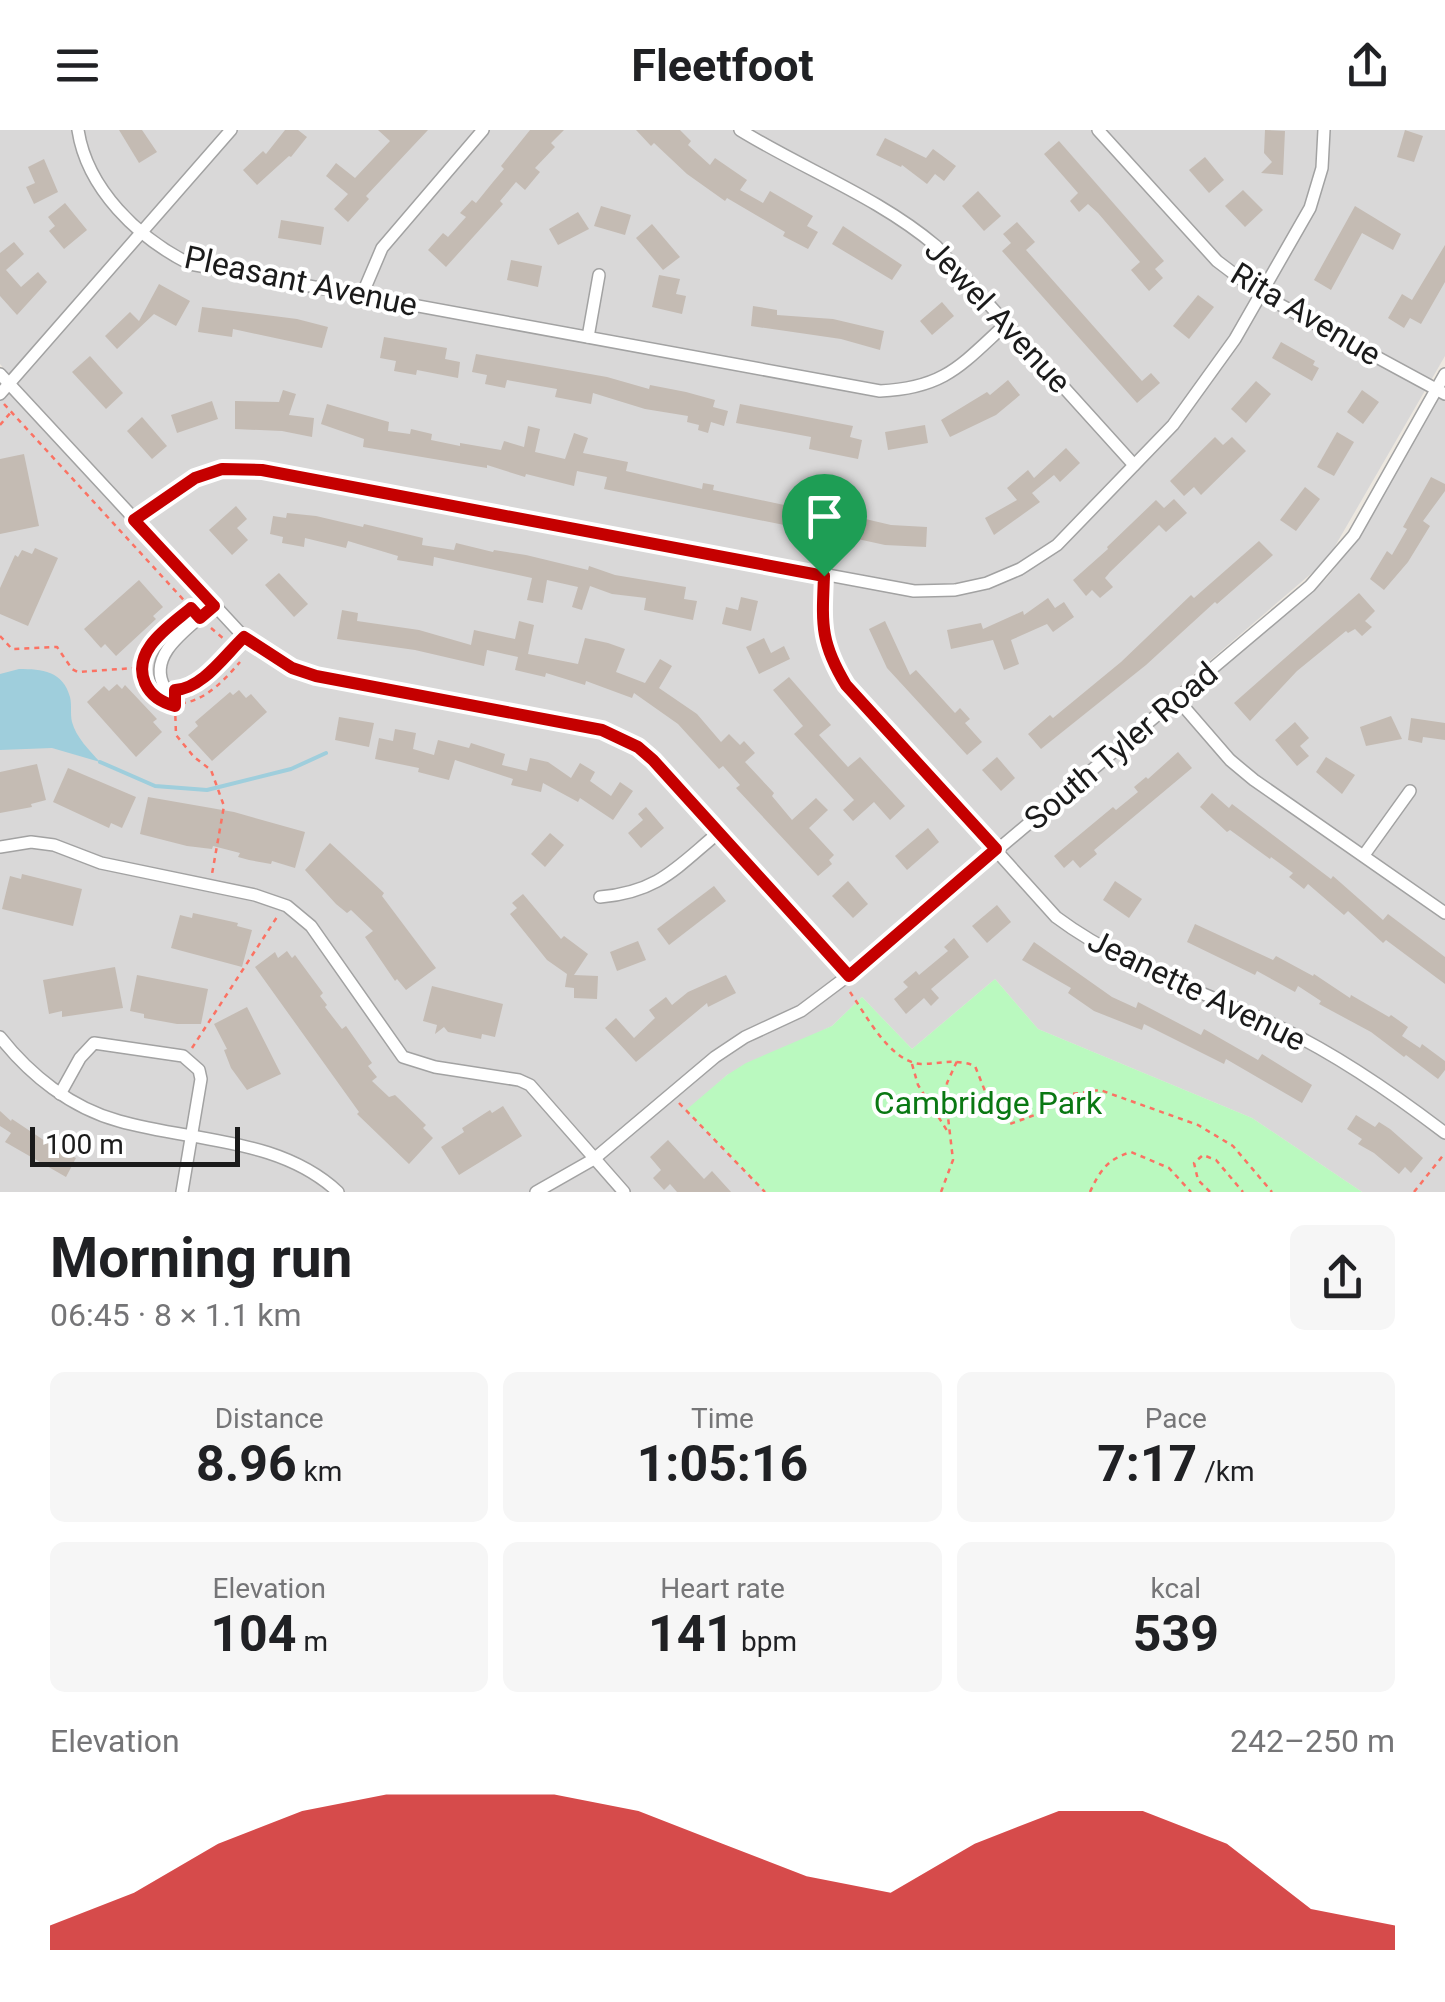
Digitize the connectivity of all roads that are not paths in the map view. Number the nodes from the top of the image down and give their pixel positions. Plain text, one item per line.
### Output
1 (78, 130) edge
2 (232, 130) edge
3 (483, 130) edge
4 (740, 130) edge
5 (1098, 130) edge
6 (1324, 130) edge
7 (142, 232) junction
8 (599, 275) dead end
9 (1262, 295) junction
10 (362, 296) junction
11 (1006, 324) junction
12 (588, 337) junction
13 (1445, 374) edge
14 (2, 388) edge
15 (1441, 392) edge
16 (1134, 465) junction
17 (134, 520) junction
18 (824, 576) junction
19 (214, 606) junction
20 (244, 637) junction
21 (1178, 700) junction
22 (1410, 791) dead end
23 (718, 833) junction
24 (0, 847) edge
25 (996, 849) junction
26 (1364, 856) junction
27 (600, 897) dead end
28 (1445, 913) edge
29 (846, 978) junction
30 (0, 1037) edge
31 (60, 1094) junction
32 (1445, 1133) edge
33 (192, 1134) junction
34 (594, 1159) junction
35 (182, 1192) edge
36 (338, 1192) edge
37 (536, 1192) edge
38 (624, 1192) edge

1 - 7 street, Pleasant Avenue
2 - 7 street
3 - 10 street
4 - 11 street, Jewel Avenue
5 - 9 street, Rita Avenue
6 - 9 street
7 - 10 street, Pleasant Avenue
7 - 14 street
8 - 12 street
9 - 15 street, Rita Avenue
9 - 16 street
10 - 12 street, Pleasant Avenue
11 - 12 street, Pleasant Avenue
11 - 16 street, Jewel Avenue
13 - 15 street, South Tyler Road
14 - 17 street
15 - 21 street, South Tyler Road
16 - 18 street
17 - 18 street
17 - 19 street
18 - 25 street, Jeanette Avenue
19 - 20 street
19 - 20 street
20 - 23 street
21 - 25 street, South Tyler Road
21 - 26 street
22 - 26 street
23 - 27 street
23 - 29 street
24 - 34 street
25 - 29 street, South Tyler Road
25 - 32 street, Jeanette Avenue
26 - 28 street
29 - 34 street, South Tyler Road
30 - 31 street
31 - 33 street
31 - 33 street
33 - 35 street
33 - 36 street
34 - 37 street, South Tyler Road
34 - 38 street

